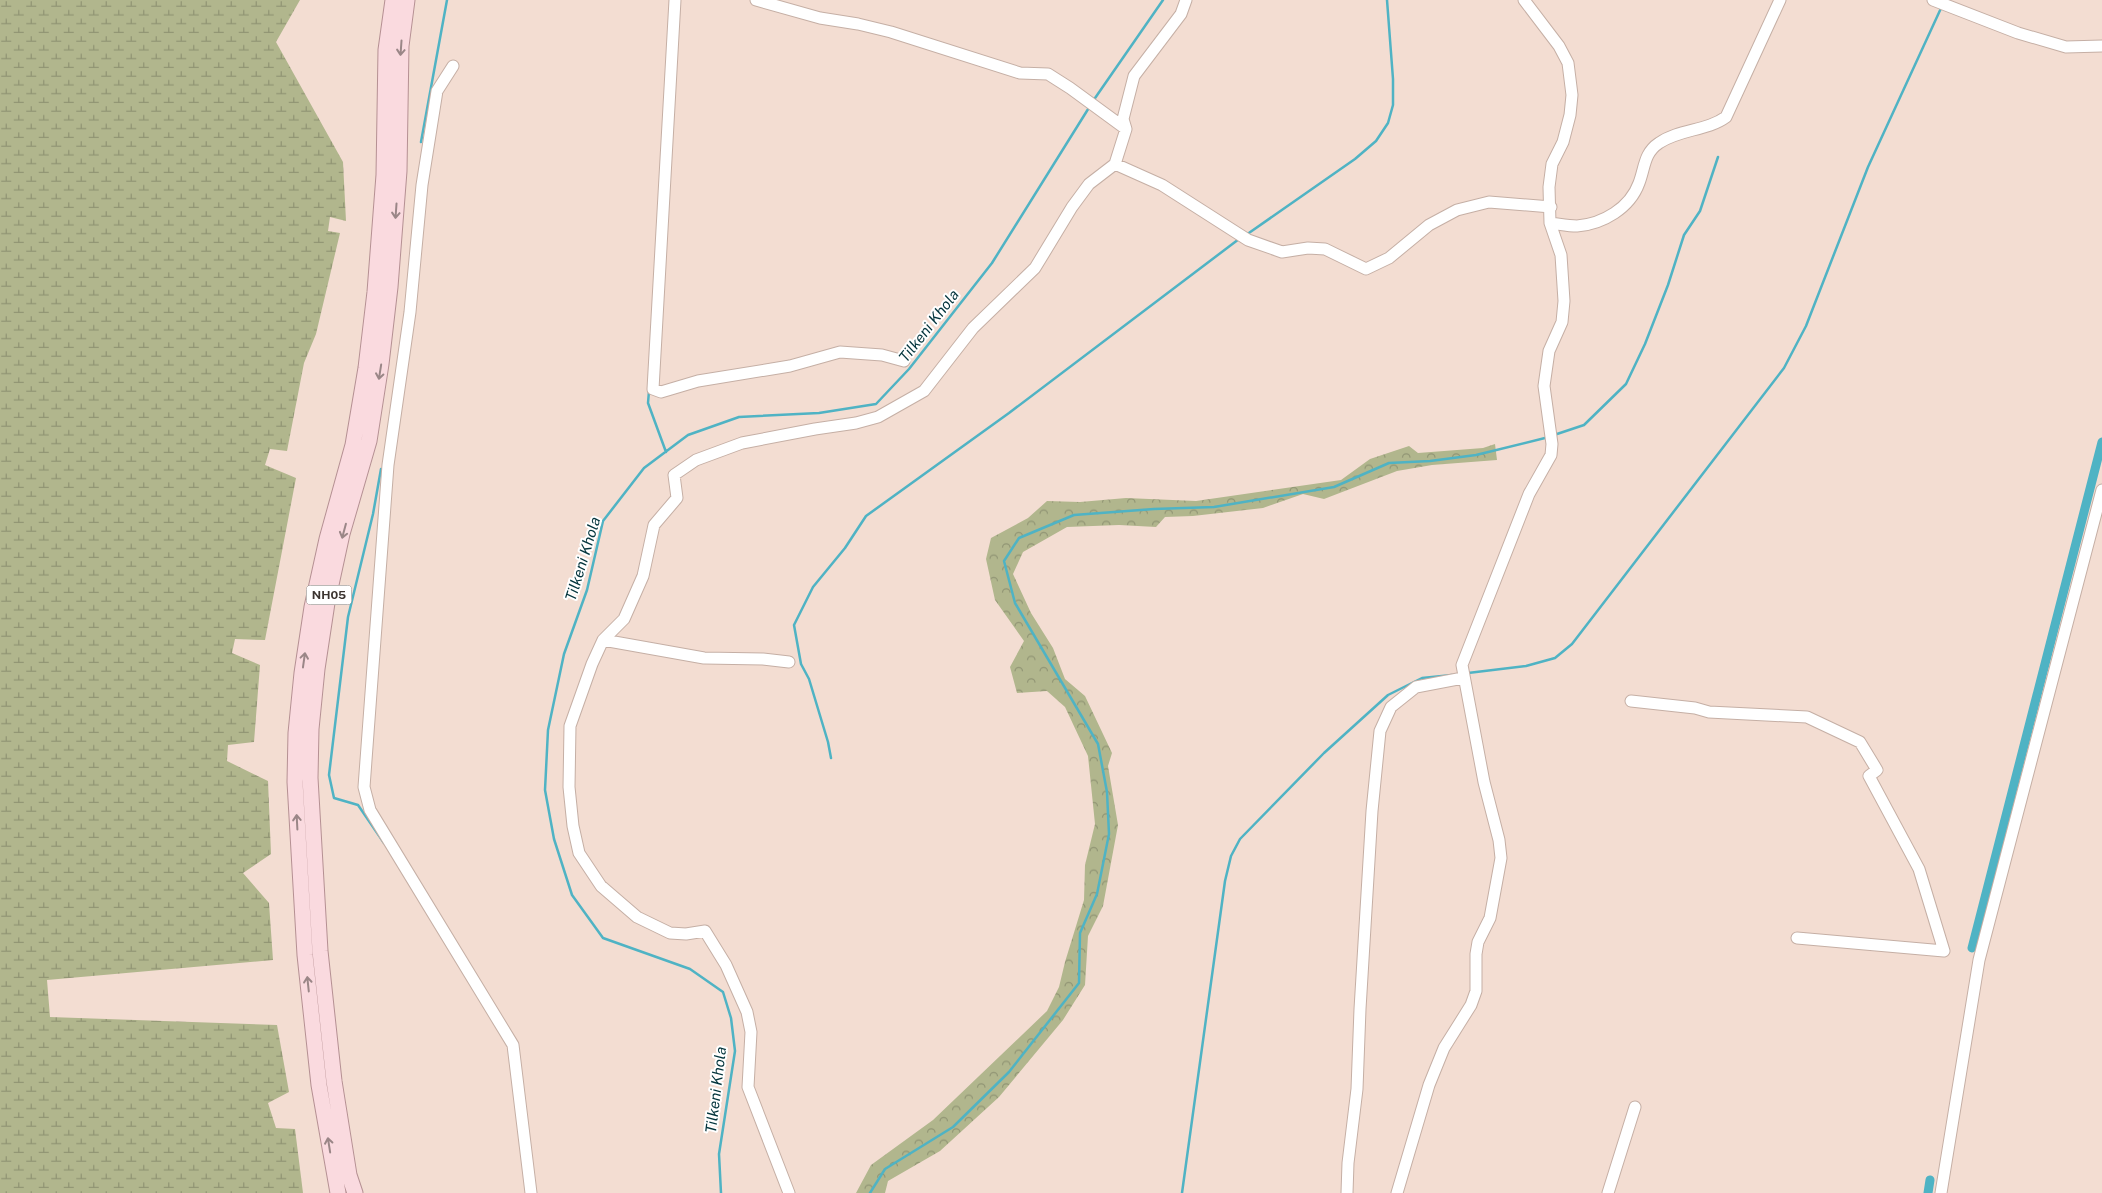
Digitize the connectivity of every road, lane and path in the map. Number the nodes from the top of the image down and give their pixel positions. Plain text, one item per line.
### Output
1 (393, 0) edge
2 (407, 0) edge
3 (675, 0) edge
4 (756, 0) edge
5 (1186, 0) edge
6 (1524, 0) edge
7 (1780, 0) edge
8 (1933, 0) edge
9 (2102, 46) edge
10 (453, 66) dead end
11 (1126, 129) junction
12 (1115, 164) junction
13 (1551, 207) junction
14 (1550, 223) junction
15 (904, 361) dead end
16 (2102, 490) edge
17 (603, 640) junction
18 (789, 662) dead end
19 (1463, 678) junction
20 (1631, 701) dead end
21 (1797, 938) dead end
22 (1635, 1107) dead end
23 (338, 1193) edge
24 (354, 1193) edge
25 (531, 1193) edge
26 (789, 1193) edge
27 (1347, 1193) edge
28 (1397, 1193) edge
29 (1608, 1193) edge
30 (1941, 1193) edge

23 -> 1 main road, NH05
2 -> 24 main road, NH05
3 - 15 street
4 - 11 street
5 - 11 street
6 - 13 street
7 - 14 street
8 - 9 street
10 - 25 street
11 - 12 street
12 - 13 street
12 - 17 street
13 - 14 street
14 - 19 street
16 - 30 street
17 - 18 street
17 - 26 street
19 - 27 street
19 - 28 street
20 - 21 street
22 - 29 street

